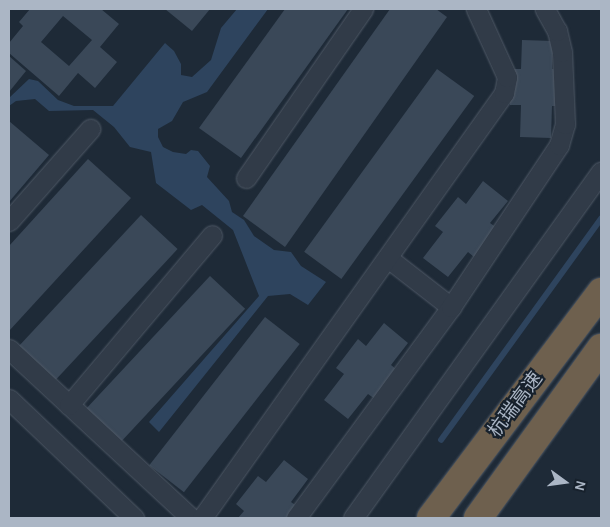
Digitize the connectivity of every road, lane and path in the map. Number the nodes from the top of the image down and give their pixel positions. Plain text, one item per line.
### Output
1 (363, 9) edge
2 (476, 9) edge
3 (545, 9) edge
4 (90, 129) dead end
5 (601, 172) edge
6 (246, 178) dead end
7 (9, 221) edge
8 (212, 235) dead end
9 (388, 258) junction
10 (601, 292) edge
11 (451, 307) junction
12 (601, 348) edge
13 (9, 349) edge
14 (9, 399) edge
15 (69, 405) junction
16 (134, 518) edge
17 (191, 518) edge
18 (202, 518) edge
19 (296, 518) edge
20 (353, 518) edge
21 (431, 518) edge
22 (478, 518) edge

1 - 6 street
2 - 9 street
3 - 11 street
4 - 7 street
5 - 20 street
8 - 15 street
9 - 11 street
9 - 18 street
10 - 21 highway, 杭瑞高速
11 - 19 street
12 - 22 highway, 杭瑞高速
13 - 15 street
14 - 16 street
15 - 17 street

